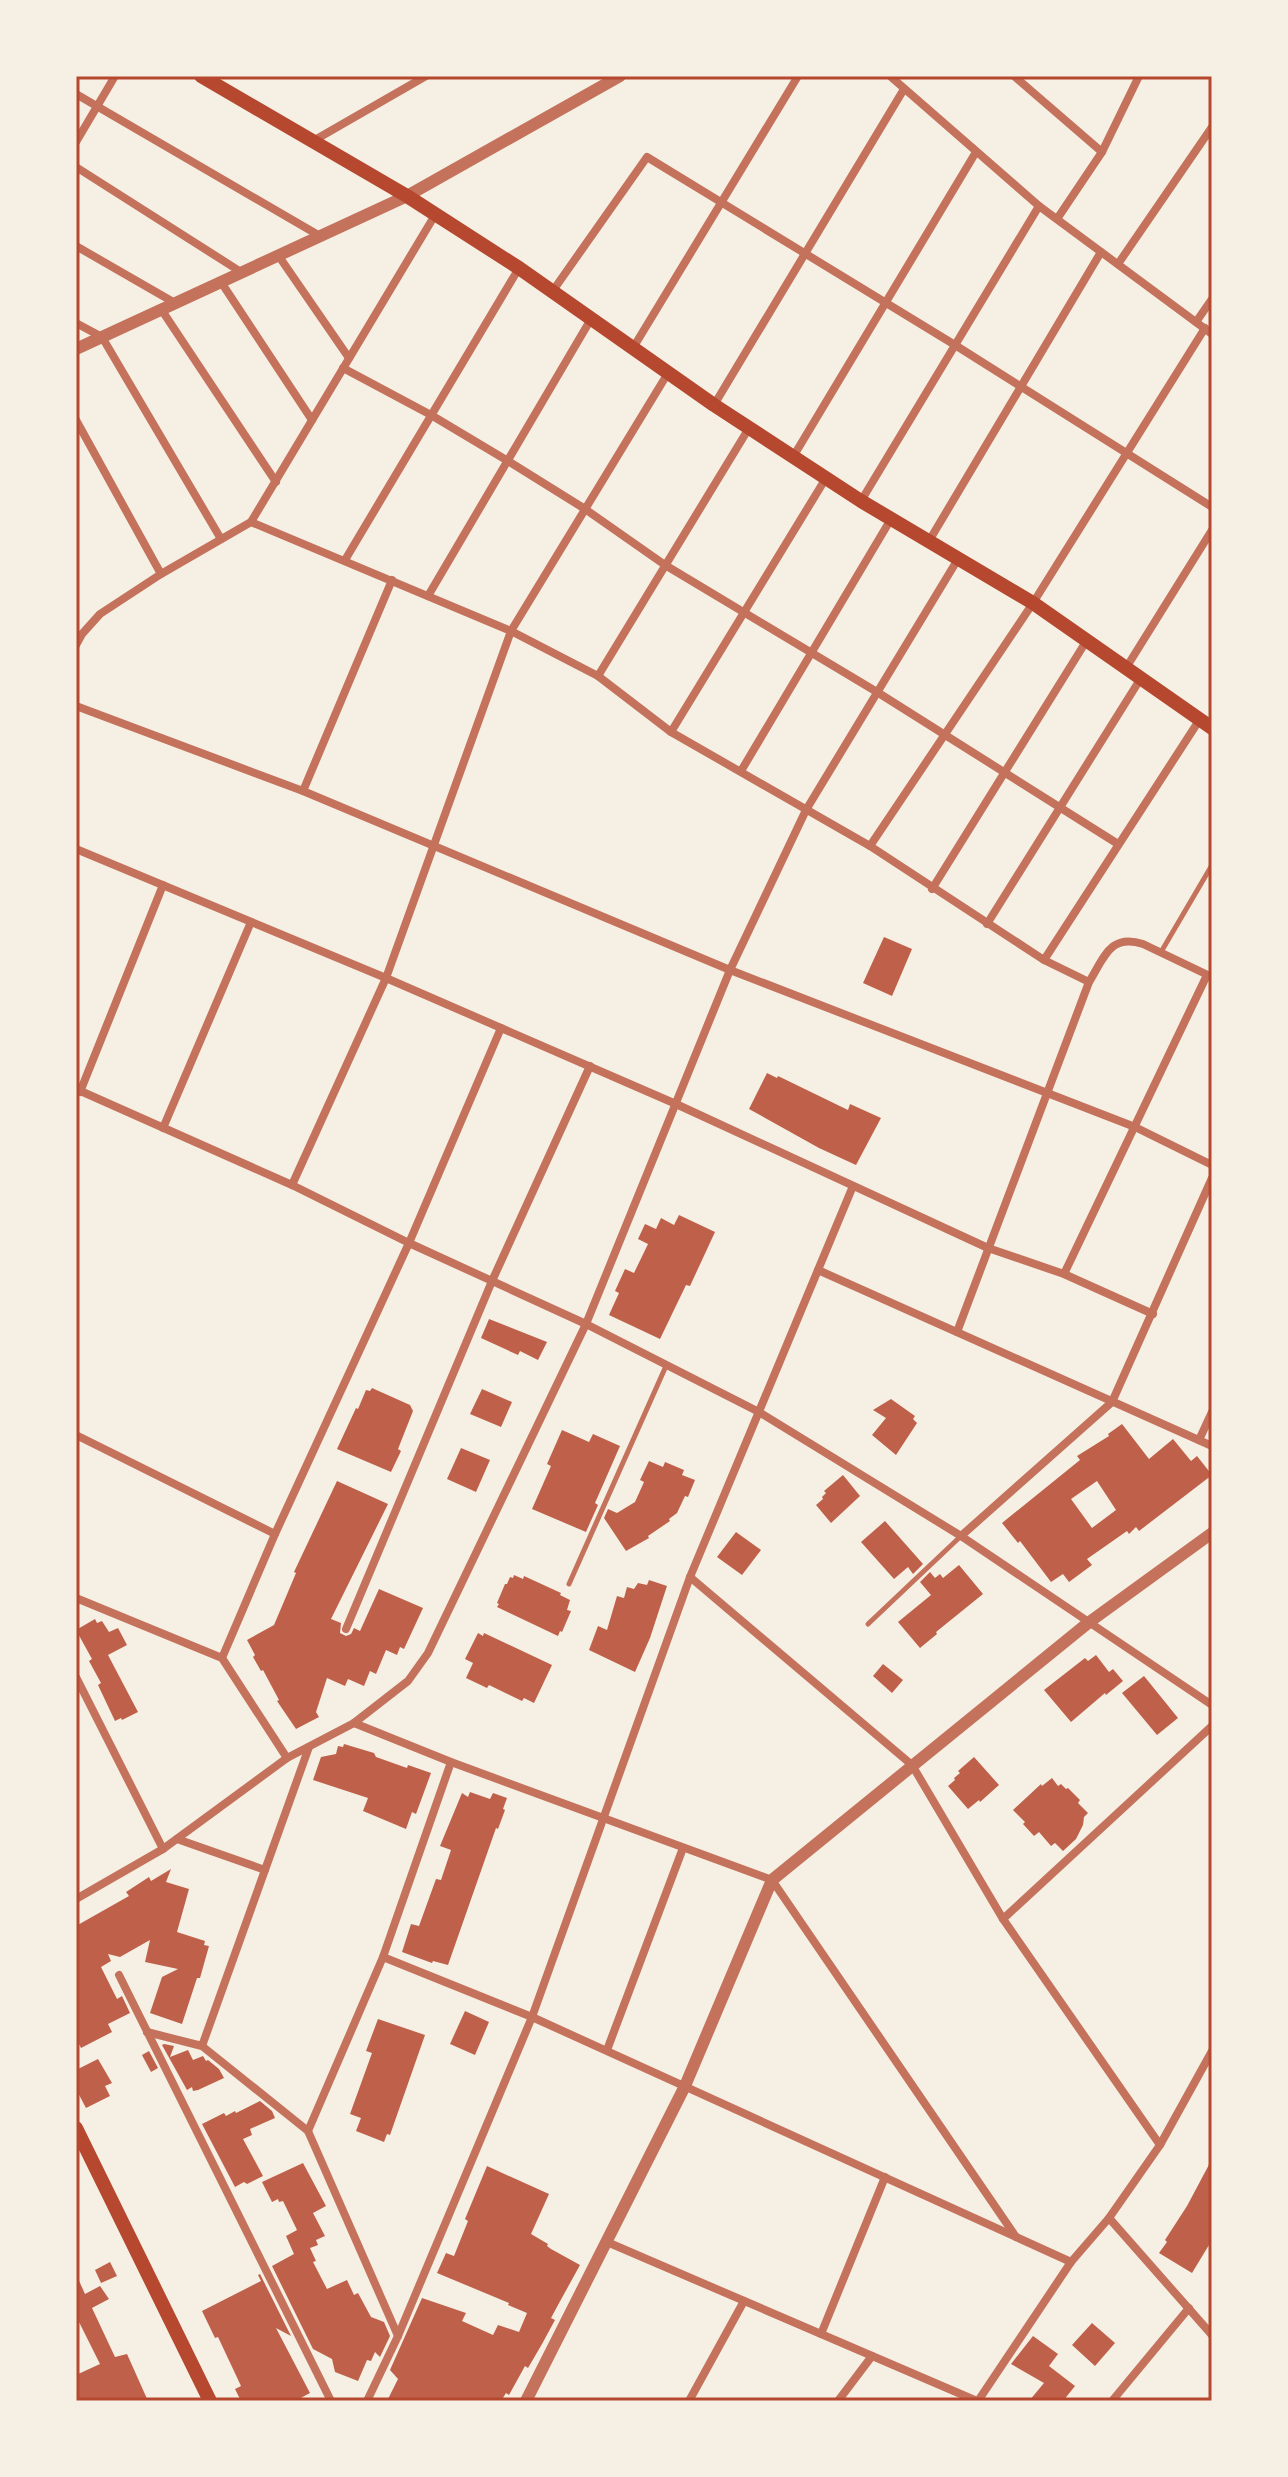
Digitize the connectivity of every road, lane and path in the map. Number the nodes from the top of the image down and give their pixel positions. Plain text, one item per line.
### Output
1 (115, 76) edge
2 (201, 76) edge
3 (426, 76) edge
4 (620, 76) edge
5 (798, 76) edge
6 (890, 76) edge
7 (1014, 76) edge
8 (1139, 76) edge
9 (904, 89) junction
10 (76, 94) edge
11 (98, 107) junction
12 (1212, 127) edge
13 (313, 141) junction
14 (76, 142) edge
15 (976, 152) junction
16 (1102, 152) junction
17 (76, 167) edge
18 (407, 196) junction
19 (721, 203) junction
20 (1039, 206) junction
21 (435, 215) junction
22 (1057, 219) junction
23 (320, 236) junction
24 (76, 246) edge
25 (1101, 252) junction
26 (804, 254) junction
27 (278, 255) junction
28 (1118, 264) junction
29 (519, 268) junction
30 (241, 272) junction
31 (221, 282) junction
32 (552, 292) junction
33 (1212, 299) edge
34 (175, 303) junction
35 (885, 304) junction
36 (161, 309) junction
37 (591, 319) junction
38 (1196, 322) junction
39 (76, 323) edge
40 (1208, 331) edge
41 (102, 337) junction
42 (955, 345) junction
43 (633, 348) junction
44 (76, 349) edge
45 (349, 358) junction
46 (343, 368) junction
47 (668, 373) junction
48 (1021, 386) junction
49 (714, 405) junction
50 (431, 415) junction
51 (76, 420) edge
52 (312, 420) junction
53 (749, 428) junction
54 (1127, 452) junction
55 (793, 457) junction
56 (508, 461) junction
57 (826, 478) junction
58 (276, 482) junction
59 (861, 501) junction
60 (1212, 507) edge
61 (585, 509) junction
62 (891, 519) junction
63 (251, 522) junction
64 (1212, 530) edge
65 (221, 539) junction
66 (929, 541) junction
67 (958, 559) junction
68 (345, 560) junction
69 (665, 565) junction
70 (161, 574) junction
71 (392, 580) junction
72 (428, 596) junction
73 (1033, 603) junction
74 (744, 611) junction
75 (79, 630) edge
76 (511, 631) junction
77 (1087, 640) junction
78 (76, 645) edge
79 (812, 652) junction
80 (1126, 668) junction
81 (598, 676) junction
82 (1141, 678) junction
83 (877, 692) junction
84 (76, 706) edge
85 (1206, 723) edge
86 (671, 732) junction
87 (945, 734) junction
88 (741, 771) junction
89 (1004, 772) junction
90 (303, 791) junction
91 (1059, 808) junction
92 (806, 810) junction
93 (434, 844) junction
94 (1118, 844) junction
95 (870, 846) junction
96 (77, 851) edge
97 (1212, 865) edge
98 (163, 885) junction
99 (932, 889) junction
100 (251, 922) junction
101 (987, 924) junction
102 (1161, 953) junction
103 (1044, 960) junction
104 (730, 970) junction
105 (1210, 976) edge
106 (386, 978) junction
107 (1089, 982) junction
108 (501, 1028) junction
109 (590, 1066) junction
110 (78, 1090) edge
111 (1049, 1092) junction
112 (76, 1101) edge
113 (676, 1104) junction
114 (1135, 1127) junction
115 (163, 1128) junction
116 (1212, 1165) edge
117 (1212, 1178) edge
118 (292, 1185) junction
119 (853, 1186) junction
120 (409, 1243) junction
121 (988, 1248) junction
122 (818, 1270) junction
123 (1064, 1274) junction
124 (492, 1281) junction
125 (1153, 1314) junction
126 (586, 1324) junction
127 (957, 1332) junction
128 (667, 1365) junction
129 (1112, 1402) junction
130 (759, 1412) junction
131 (1212, 1412) edge
132 (76, 1435) edge
133 (1199, 1440) junction
134 (1212, 1446) edge
135 (1212, 1533) edge
136 (275, 1534) junction
137 (961, 1536) junction
138 (690, 1577) junction
139 (569, 1584) dead end
140 (76, 1598) edge
141 (1088, 1623) junction
142 (868, 1624) dead end
143 (346, 1629) dead end
144 (222, 1658) junction
145 (76, 1677) edge
146 (1212, 1705) edge
147 (354, 1723) junction
148 (1212, 1726) edge
149 (309, 1746) junction
150 (287, 1758) junction
151 (451, 1762) junction
152 (912, 1765) junction
153 (604, 1819) junction
154 (177, 1839) junction
155 (683, 1848) junction
156 (163, 1849) junction
157 (265, 1870) junction
158 (772, 1880) junction
159 (76, 1899) edge
160 (1003, 1919) junction
161 (383, 1957) junction
162 (119, 1975) dead end
163 (532, 2017) junction
164 (147, 2032) junction
165 (202, 2046) junction
166 (607, 2050) junction
167 (1212, 2051) edge
168 (685, 2086) junction
169 (76, 2128) edge
170 (308, 2131) junction
171 (1160, 2145) junction
172 (885, 2177) junction
173 (1109, 2218) junction
174 (1016, 2237) junction
175 (607, 2242) junction
176 (1071, 2262) junction
177 (744, 2301) junction
178 (1189, 2308) junction
179 (821, 2334) junction
180 (1212, 2335) edge
181 (398, 2336) junction
182 (872, 2356) junction
183 (210, 2401) edge
184 (331, 2401) edge
185 (367, 2401) edge
186 (526, 2401) edge
187 (689, 2401) edge
188 (838, 2401) edge
189 (977, 2401) edge
190 (1112, 2401) edge

1 - 11 street
2 - 13 main road
3 - 13 street
4 - 18 street
5 - 19 street
6 - 9 street
7 - 16 street
8 - 16 street
9 - 15 street
9 - 26 street
10 - 11 street
11 - 14 street
11 - 23 street
12 - 28 street
13 - 18 main road
15 - 20 street
15 - 35 street
16 - 22 street
17 - 30 street
18 - 21 main road
18 - 23 street
19 - 26 street
19 - 32 street
19 - 43 street
20 - 22 street
20 - 42 street
21 - 29 main road
21 - 45 street
22 - 25 street
23 - 27 street
24 - 34 street
25 - 28 street
25 - 48 street
26 - 35 street
26 - 49 street
27 - 30 street
27 - 45 street
28 - 38 street
29 - 32 main road
29 - 50 street
30 - 31 street
31 - 34 street
31 - 52 street
32 - 37 main road
33 - 38 street
34 - 36 street
35 - 42 street
35 - 55 street
36 - 41 street
36 - 58 street
37 - 43 main road
37 - 56 street
38 - 40 street
39 - 41 street
40 - 54 street
41 - 44 street
41 - 65 street
42 - 48 street
42 - 59 street
43 - 47 main road
45 - 46 street
46 - 50 street
46 - 52 street
47 - 49 main road
47 - 61 street
48 - 54 street
48 - 66 street
49 - 53 main road
50 - 56 street
50 - 68 street
51 - 70 street
52 - 58 street
53 - 55 main road
53 - 69 street
54 - 60 street
54 - 73 street
55 - 57 main road
56 - 61 street
56 - 72 street
57 - 59 main road
57 - 74 street
58 - 63 street
59 - 62 main road
61 - 69 street
61 - 76 street
62 - 66 main road
62 - 79 street
63 - 65 street
63 - 68 street
64 - 80 street
65 - 70 street
66 - 67 main road
67 - 73 main road
67 - 83 street
68 - 71 street
69 - 74 street
69 - 81 street
70 - 75 street
71 - 72 street
71 - 90 street
72 - 76 street
73 - 77 main road
73 - 87 street
74 - 79 street
74 - 86 street
75 - 78 street
76 - 81 street
76 - 93 street
77 - 80 main road
77 - 89 street
79 - 83 street
79 - 88 street
80 - 82 main road
81 - 86 street
82 - 85 main road
82 - 91 street
83 - 87 street
83 - 92 street
84 - 90 street
85 - 94 street
86 - 88 street
87 - 89 street
87 - 95 street
88 - 92 street
89 - 91 street
89 - 99 street
90 - 93 street
91 - 94 street
91 - 101 street
92 - 95 street
92 - 104 street
93 - 104 street
93 - 106 street
94 - 103 street
95 - 99 street
96 - 98 street
97 - 102 lane
98 - 100 street
98 - 110 street
99 - 101 street
100 - 106 street
100 - 115 street
101 - 103 street
102 - 105 street
102 - 107 street
103 - 107 street
104 - 111 street
104 - 113 street
105 - 114 street
106 - 108 street
106 - 118 street
107 - 111 street
108 - 109 street
108 - 120 street
109 - 113 street
109 - 124 street
110 - 112 lane
110 - 115 street
111 - 114 street
111 - 121 street
113 - 119 street
113 - 126 street
114 - 116 street
114 - 123 street
115 - 118 street
117 - 125 street
118 - 120 street
119 - 121 street
119 - 122 street
120 - 124 street
120 - 136 street
121 - 123 street
121 - 127 street
122 - 127 street
122 - 130 street
123 - 125 street
124 - 126 street
124 - 143 street
125 - 129 street
126 - 128 street
126 - 147 street
127 - 129 street
128 - 130 street
128 - 139 lane
129 - 133 street
129 - 137 street
130 - 137 street
130 - 138 street
131 - 133 street
132 - 136 street
133 - 134 street
135 - 141 street
136 - 144 street
137 - 141 street
137 - 142 lane
138 - 152 street
138 - 153 street
140 - 144 street
141 - 146 street
141 - 152 street
144 - 150 street
145 - 156 street
147 - 149 street
147 - 151 street
148 - 160 street
149 - 150 street
149 - 157 street
150 - 154 street
151 - 153 street
151 - 161 street
152 - 158 street
152 - 160 street
153 - 155 street
153 - 163 street
154 - 156 street
154 - 157 street
155 - 158 street
155 - 166 street
156 - 159 street
157 - 165 street
158 - 168 street
158 - 174 street
160 - 171 street
161 - 163 street
161 - 170 street
162 - 164 street
163 - 166 street
163 - 181 street
164 - 165 street
164 - 184 street
165 - 170 street
166 - 168 street
167 - 171 street
168 - 172 street
168 - 175 street
169 - 183 main road
170 - 181 street
171 - 173 street
172 - 174 street
172 - 179 street
173 - 176 street
173 - 178 street
174 - 176 street
175 - 177 street
175 - 186 street
176 - 189 street
177 - 179 street
177 - 187 street
178 - 180 street
178 - 190 street
179 - 182 street
181 - 185 street
182 - 188 street
182 - 189 street

